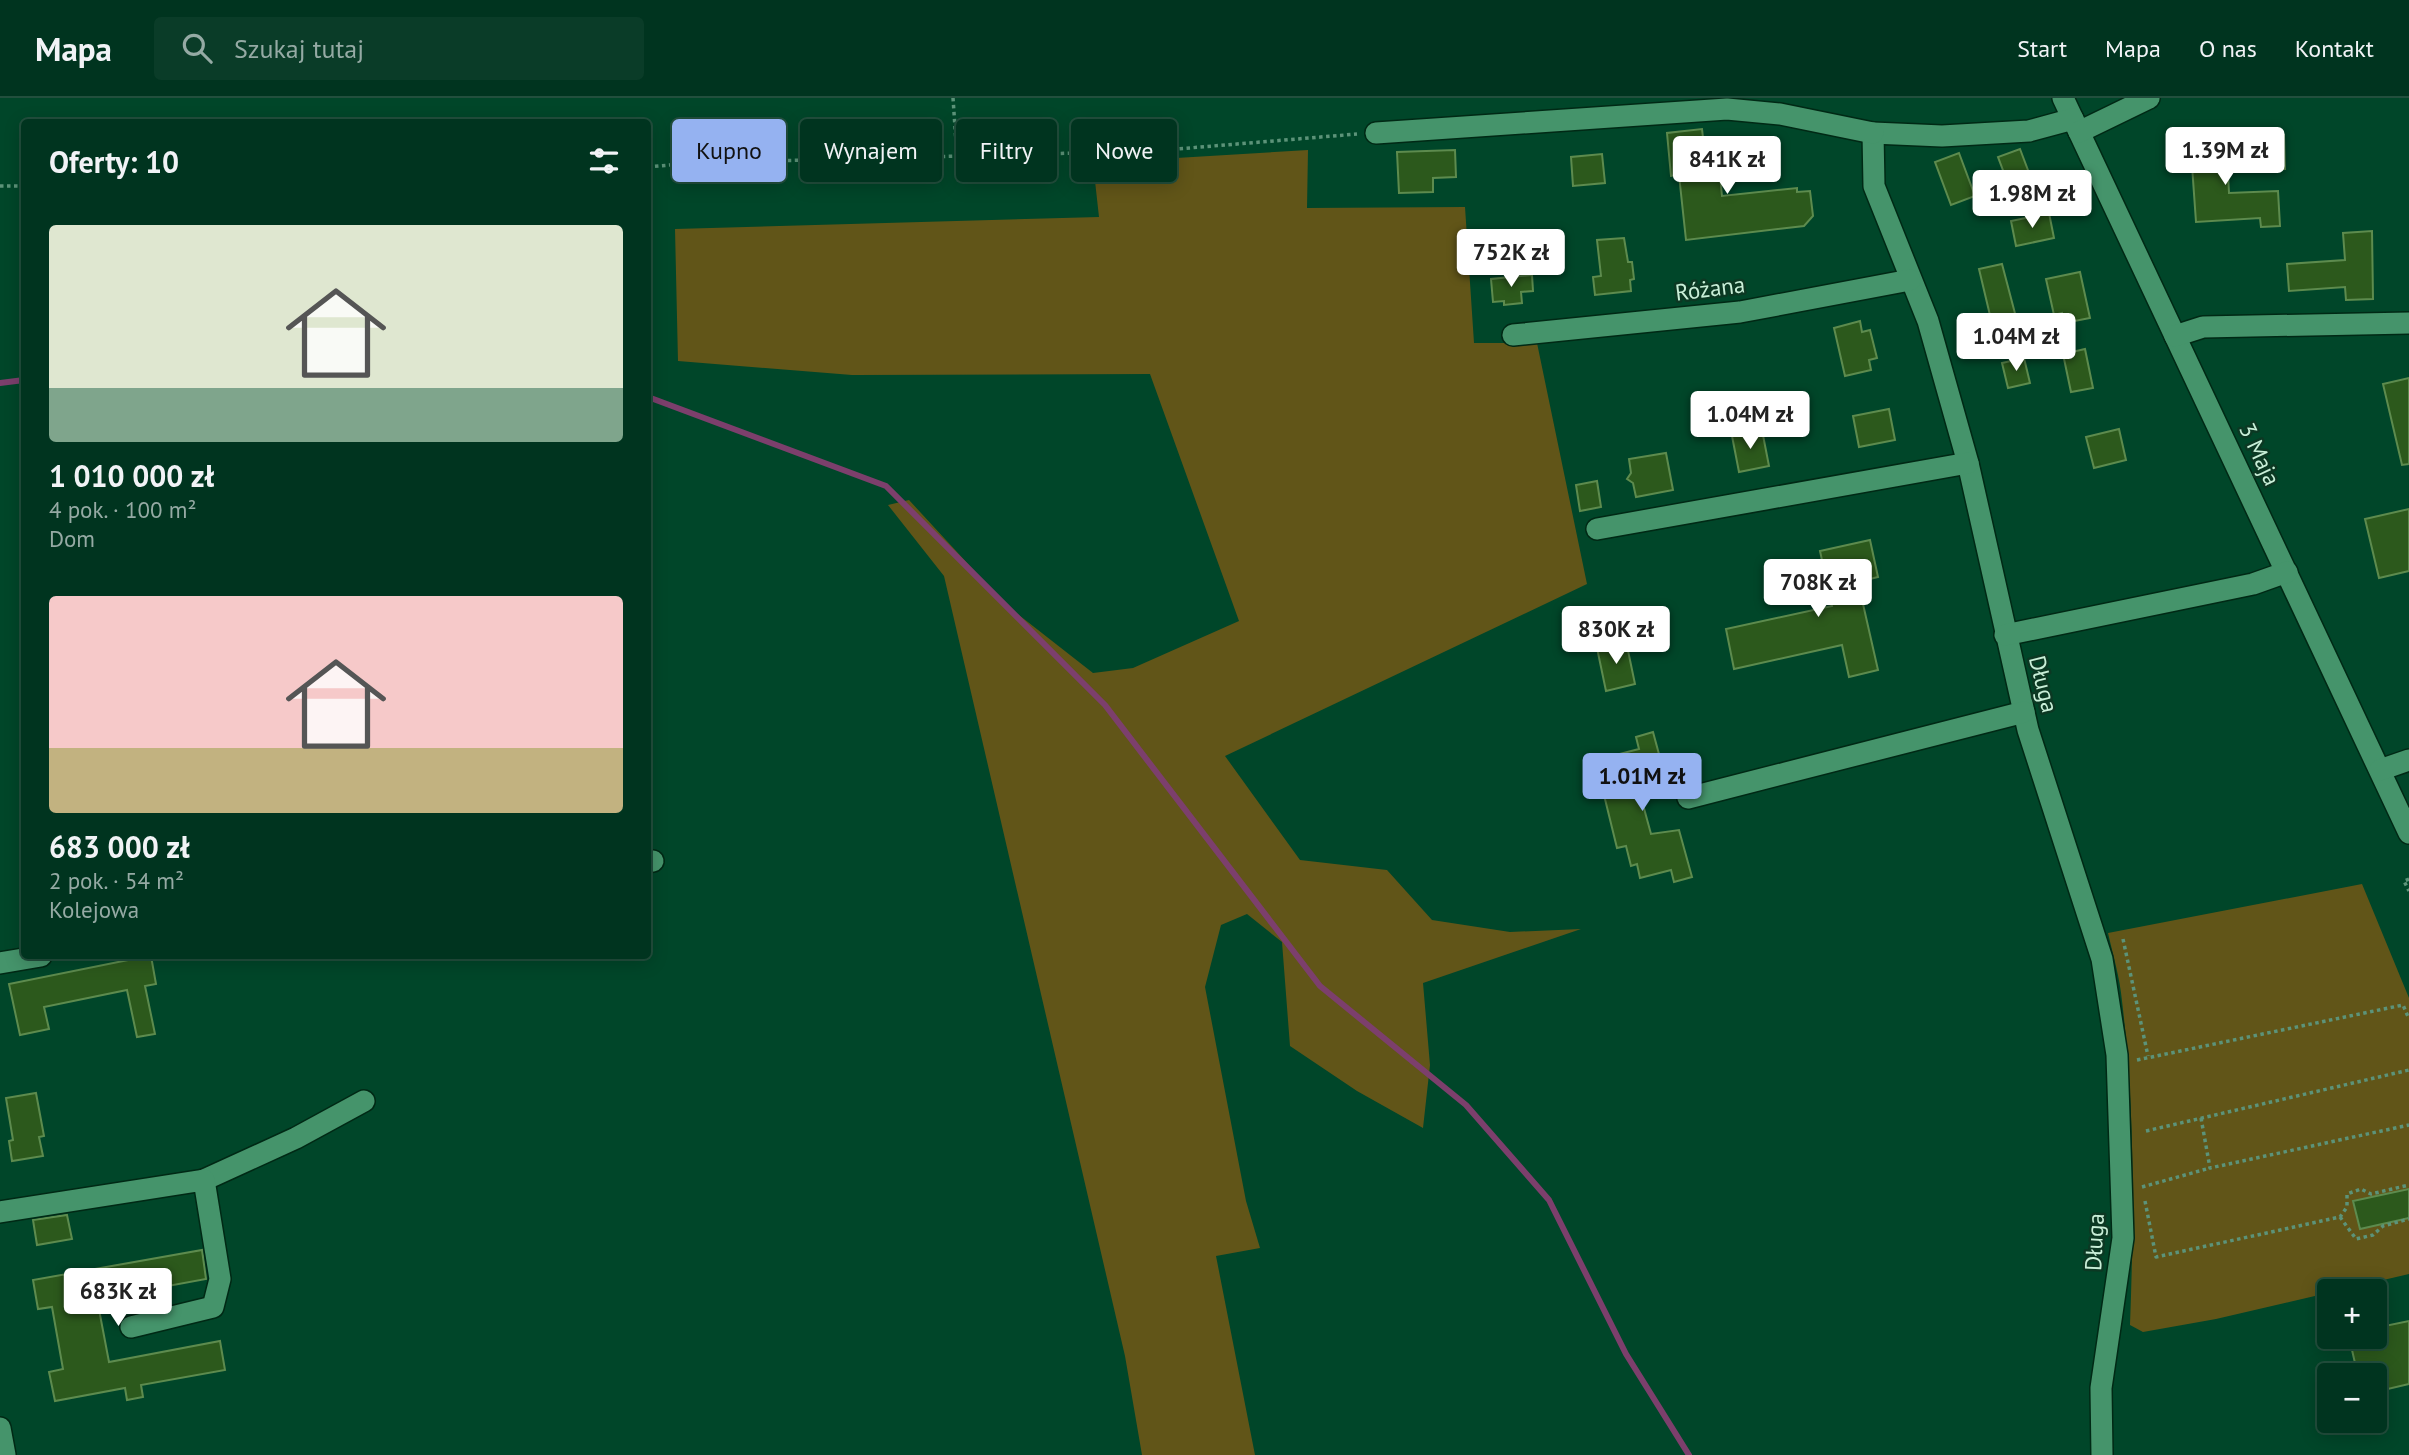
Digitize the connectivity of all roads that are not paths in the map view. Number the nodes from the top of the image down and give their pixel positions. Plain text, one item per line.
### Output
1 (2063, 98) edge
2 (2149, 98) edge
3 (2076, 126) junction
4 (1376, 133) road end
5 (1873, 133) junction
6 (1910, 280) junction
7 (2409, 323) edge
8 (1513, 335) dead end
9 (2175, 336) junction
10 (1968, 463) junction
11 (1597, 529) dead end
12 (2287, 572) junction
13 (2005, 635) junction
14 (2024, 712) junction
15 (2409, 760) edge
16 (2380, 770) junction
17 (1688, 798) dead end
18 (2409, 833) edge
19 (23, 959) edge
20 (0, 963) edge
21 (364, 1101) dead end
22 (204, 1180) junction
23 (0, 1212) edge
24 (131, 1328) dead end
25 (0, 1428) edge
26 (5, 1455) edge
27 (2102, 1455) edge

1 - 3 street, 3 Maja
2 - 3 street
3 - 5 street
3 - 9 street, 3 Maja
4 - 5 street
5 - 6 street, Długa
6 - 8 street, Różana
6 - 10 street, Długa
7 - 9 street
9 - 12 street, 3 Maja
10 - 11 street
10 - 13 street, Długa
12 - 13 street
12 - 16 street, 3 Maja
13 - 14 street, Długa
14 - 17 street
14 - 27 street, Długa
15 - 16 street
16 - 18 street, 3 Maja
19 - 20 street
21 - 22 street
22 - 23 street
22 - 24 street
25 - 26 street

